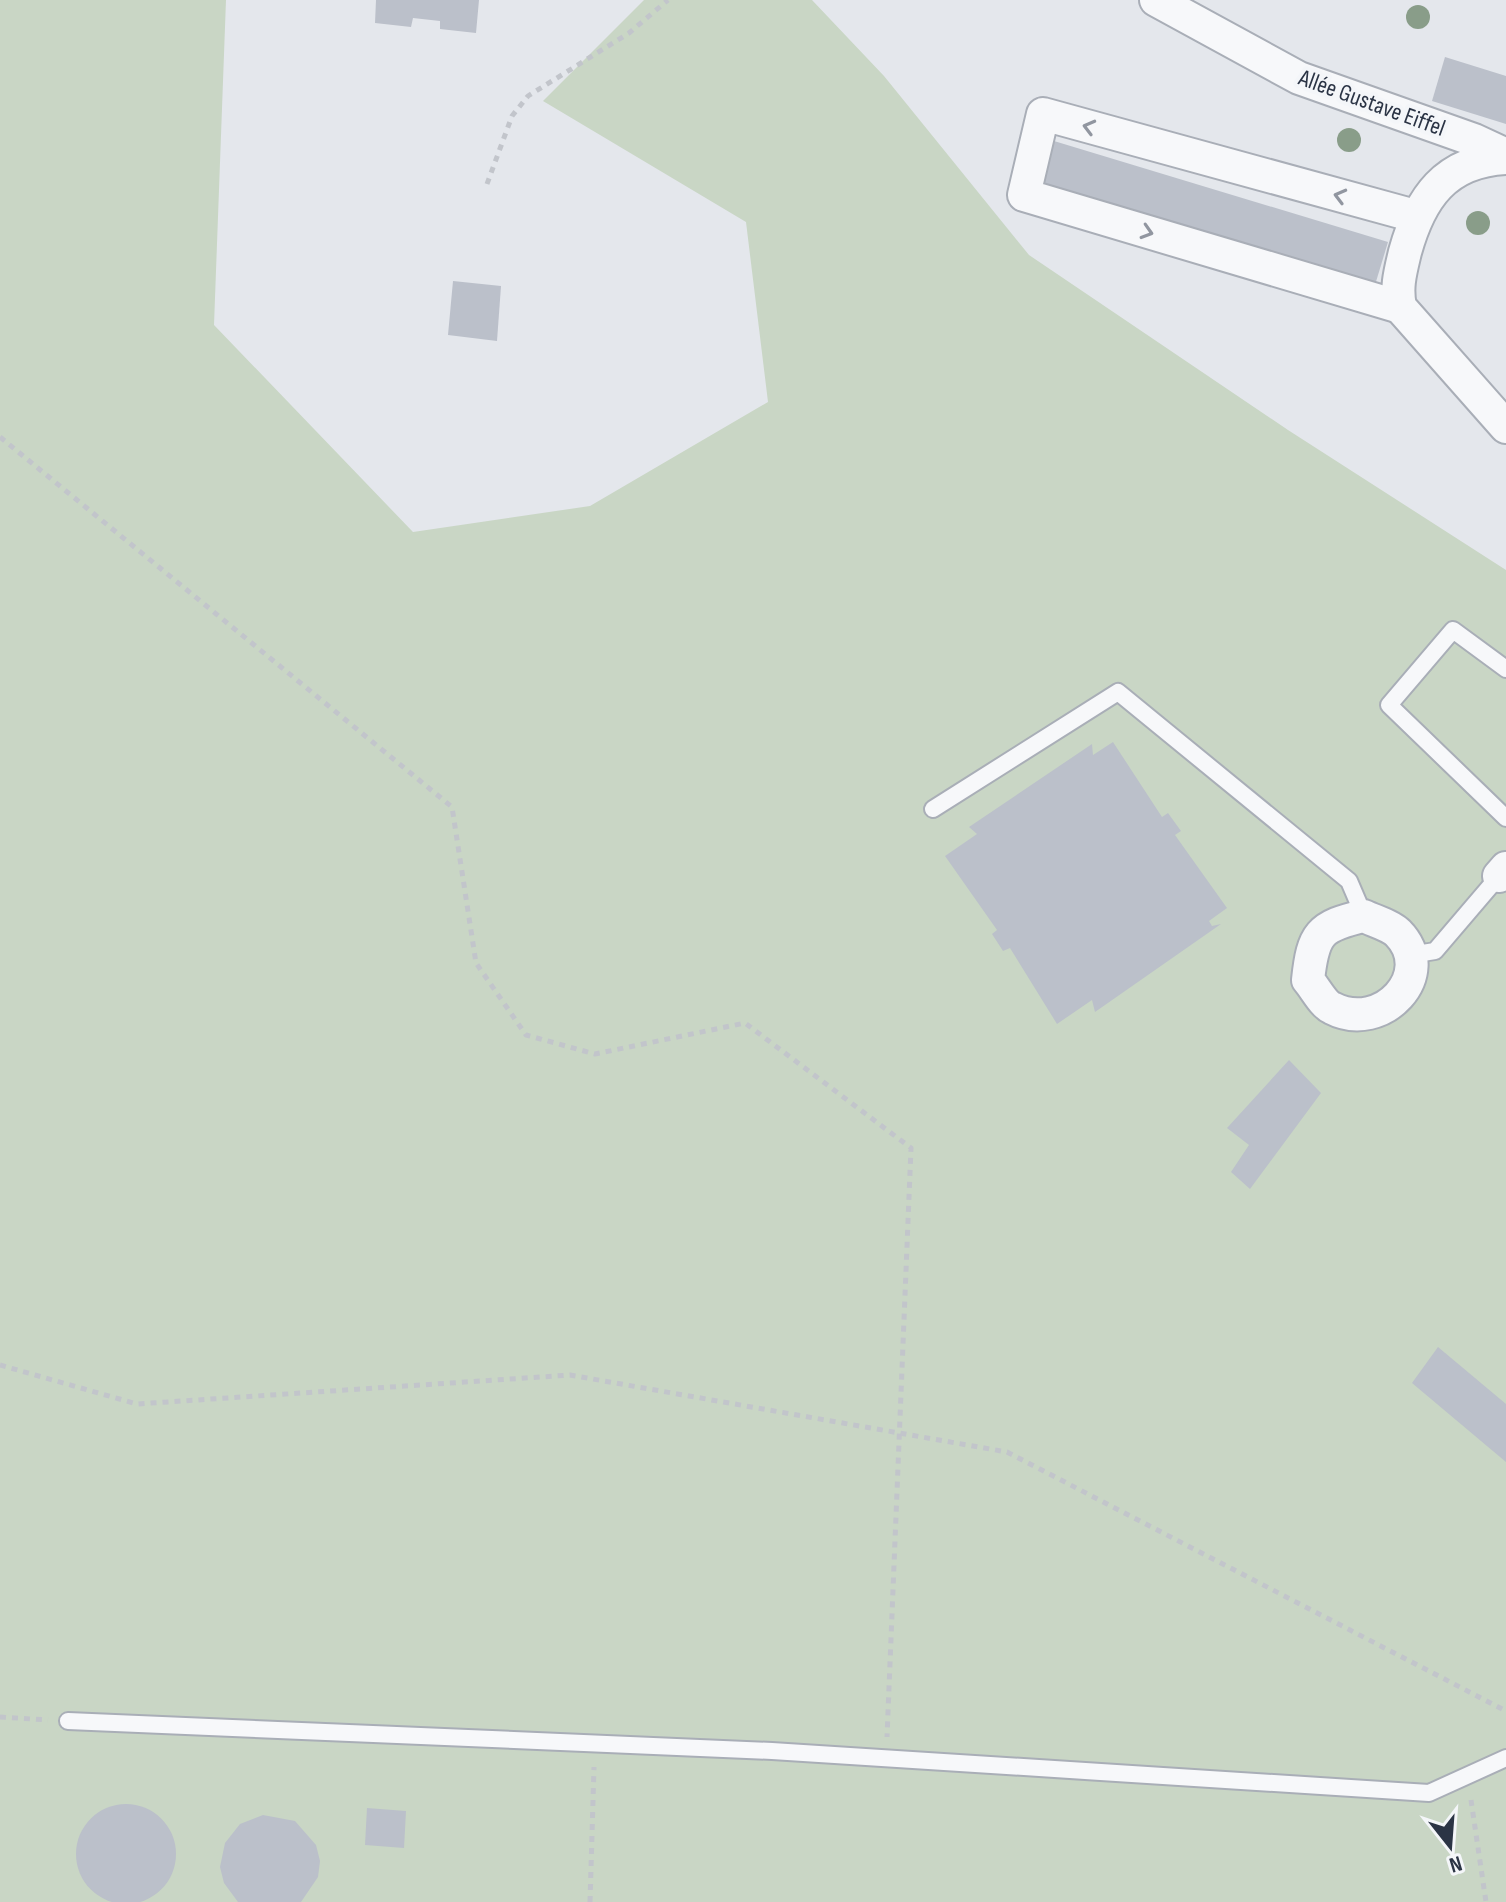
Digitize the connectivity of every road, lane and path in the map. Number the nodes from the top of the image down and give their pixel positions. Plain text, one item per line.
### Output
1 (668, 0) edge
2 (1156, 0) edge
3 (1506, 157) edge
4 (487, 184) dead end
5 (1415, 216) junction
6 (1400, 307) junction
7 (1506, 427) edge
8 (0, 437) edge
9 (1506, 669) edge
10 (933, 809) dead end
11 (1506, 818) edge
12 (1502, 872) edge
13 (1364, 916) junction
14 (1410, 955) junction
15 (0, 1365) edge
16 (899, 1431) junction
17 (1506, 1711) edge
18 (0, 1717) edge
19 (68, 1721) joint
20 (595, 1743) junction
21 (886, 1757) junction
22 (1506, 1758) edge
23 (1467, 1776) junction
24 (590, 1902) edge
25 (1486, 1902) edge

1 - 4 path
2 - 3 street, Allée Gustave Eiffel
3 - 5 street
5 - 6 street
5 -> 6 street
6 - 7 street
8 - 16 path
9 - 11 lane
10 - 13 lane
12 - 14 lane
13 - 14 street
13 - 14 street
15 - 16 path
16 - 17 path
16 - 21 path
18 - 19 path
19 - 20 lane
20 - 21 lane
20 - 24 path
21 - 23 lane
22 - 23 lane
23 - 25 path

